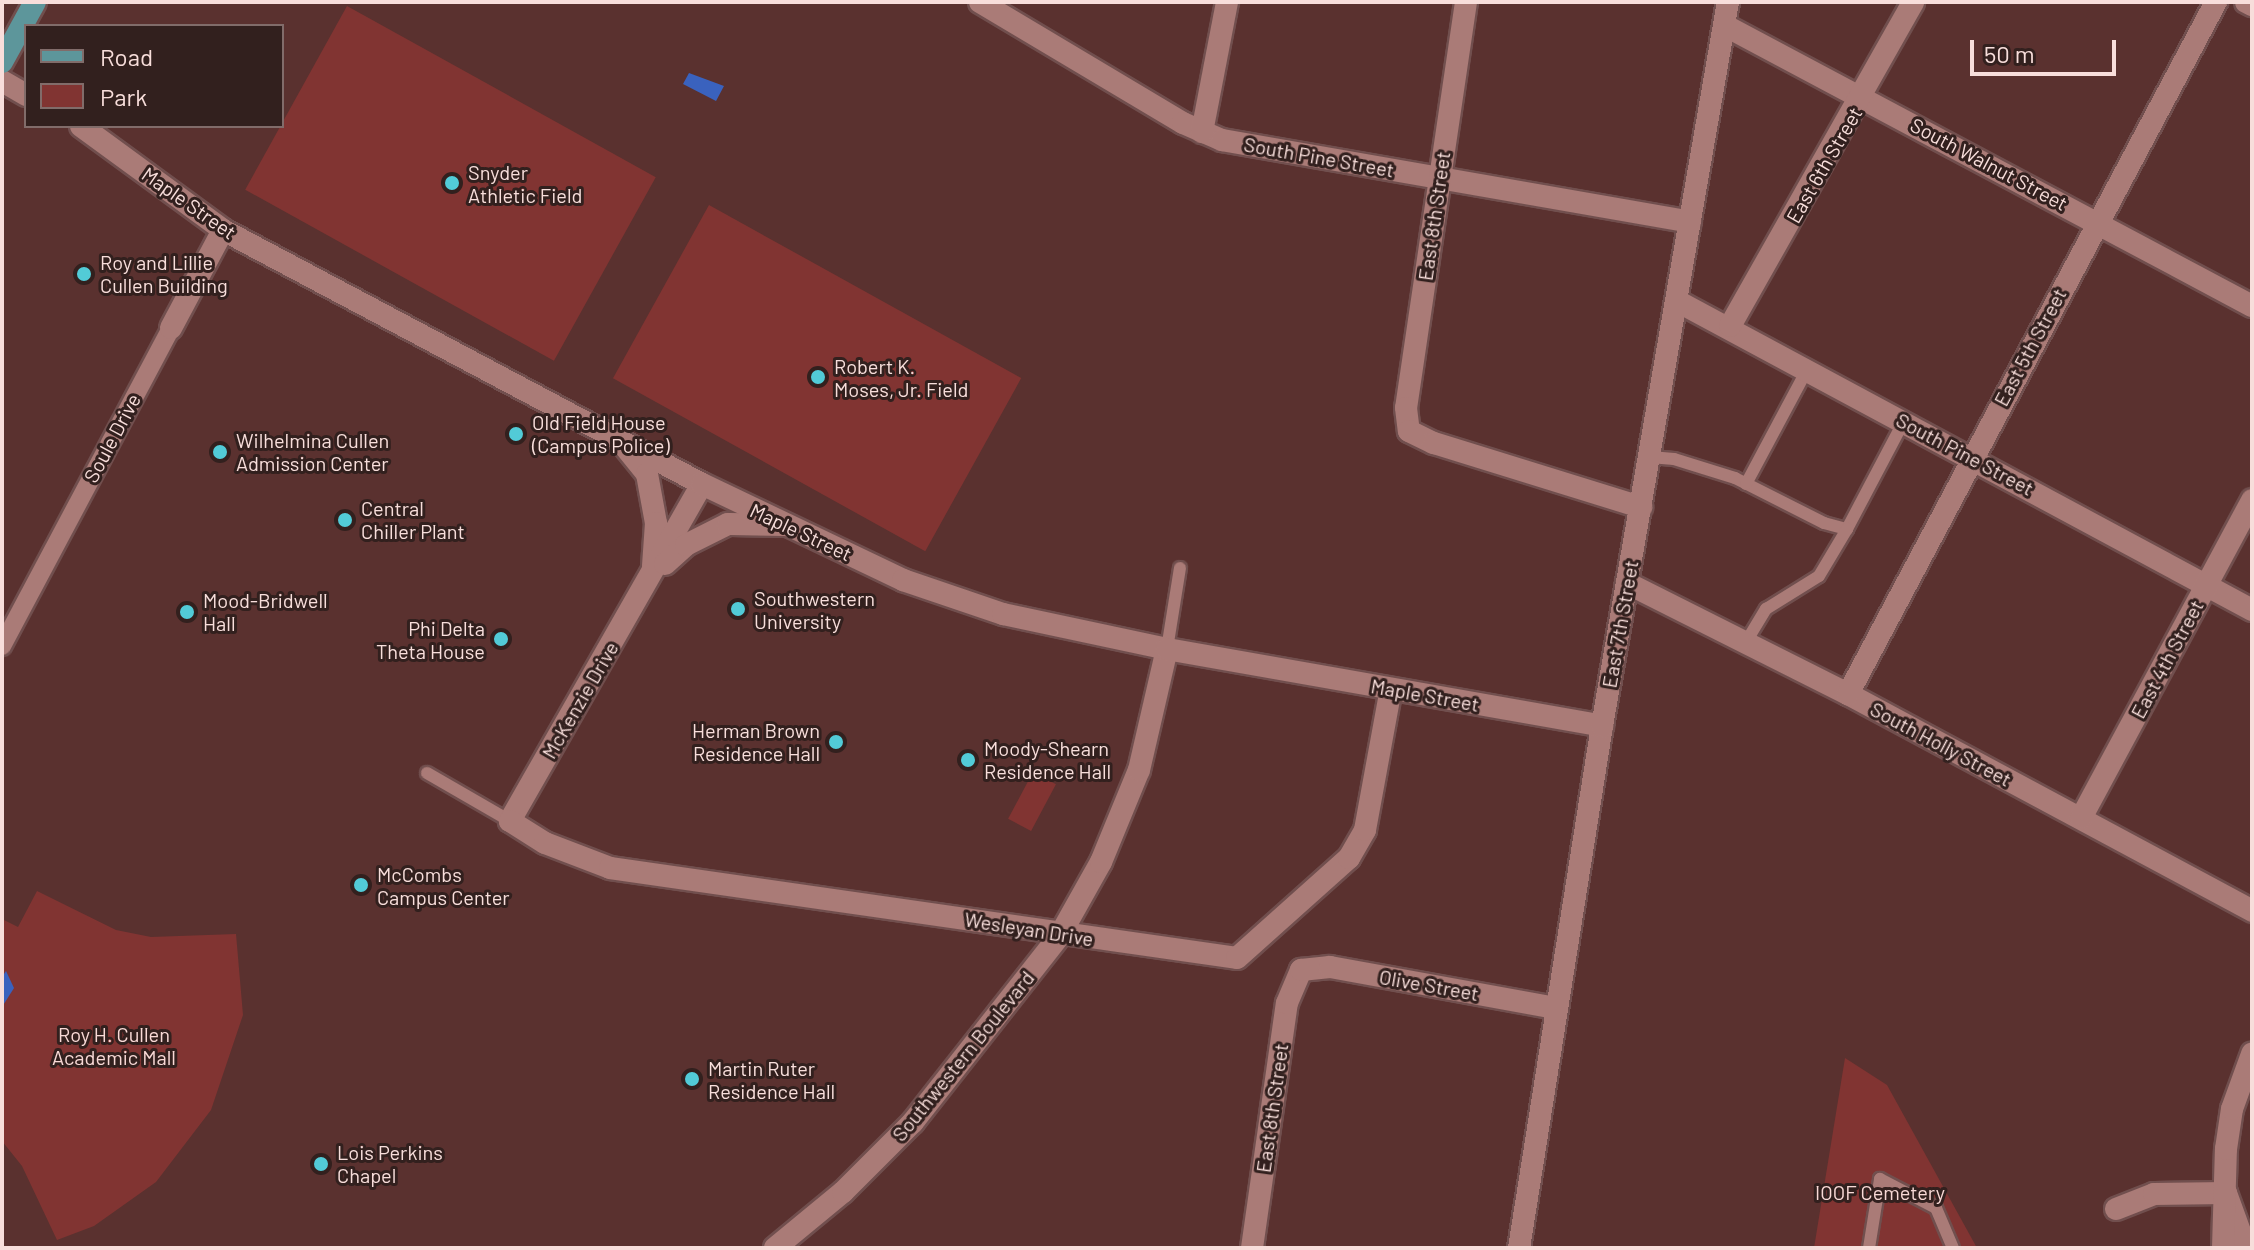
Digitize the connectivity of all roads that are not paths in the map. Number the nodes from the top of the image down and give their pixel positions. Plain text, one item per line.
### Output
1 (35, 2) edge
2 (980, 2) edge
3 (1227, 2) edge
4 (1466, 2) edge
5 (1728, 2) edge
6 (1913, 2) edge
7 (2216, 2) edge
8 (2246, 2) edge
9 (2252, 5) edge
10 (1724, 25) junction
11 (2, 62) edge
12 (2, 81) edge
13 (24, 94) edge
14 (1863, 97) junction
15 (84, 128) edge
16 (1202, 132) junction
17 (1440, 177) junction
18 (1690, 222) junction
19 (2096, 222) junction
20 (223, 230) junction
21 (1677, 301) junction
22 (2252, 306) edge
23 (1730, 326) junction
24 (171, 328) joint
25 (1808, 368) junction
26 (1904, 421) junction
27 (622, 443) junction
28 (1650, 457) junction
29 (1972, 458) junction
30 (702, 484) junction
31 (1746, 484) junction
32 (2252, 500) edge
33 (1641, 507) junction
34 (786, 525) junction
35 (1847, 529) junction
36 (1180, 568) dead end
37 (650, 579) junction
38 (1627, 583) junction
39 (2207, 585) junction
40 (2252, 610) edge
41 (1746, 642) junction
42 (2, 646) edge
43 (1167, 649) junction
44 (1391, 689) junction
45 (1848, 694) junction
46 (1602, 726) junction
47 (427, 773) dead end
48 (2081, 818) junction
49 (510, 821) junction
50 (2252, 911) edge
51 (1060, 935) junction
52 (1301, 970) joint
53 (1556, 1008) junction
54 (2252, 1054) edge
55 (2226, 1193) junction
56 (2116, 1209) dead end
57 (775, 1248) edge
58 (1252, 1248) edge
59 (1519, 1248) edge
60 (1869, 1248) edge
61 (1953, 1248) edge
62 (2223, 1248) edge
63 (2246, 1248) edge

1 - 11 main road
2 - 16 street, South Pine Street
3 - 16 street
4 - 17 street, East 8th Street
5 - 10 street, East 7th Street
6 - 14 street, East 6th Street
7 - 19 street, East 5th Street
8 - 9 street
10 - 14 street, South Walnut Street
10 - 18 street, East 7th Street
12 - 13 street
14 - 19 street, South Walnut Street
14 - 23 street, East 6th Street
15 - 20 street, Maple Street
16 - 17 street, South Pine Street
17 - 18 street, South Pine Street
17 - 33 street, East 8th Street
18 - 21 street, East 7th Street
19 - 22 street, South Walnut Street
19 - 29 street, East 5th Street
20 - 24 street, Soule Drive
20 - 27 street, Maple Street
21 - 23 street, South Pine Street
21 - 28 street, East 7th Street
23 - 25 street, South Pine Street
24 - 42 street, Soule Drive
25 - 26 street, South Pine Street
25 - 31 lane
26 - 29 street, South Pine Street
26 - 35 lane
27 - 30 street, Maple Street
27 - 37 street, McKenzie Drive
28 - 31 lane
28 - 33 street, East 7th Street
29 - 39 street, South Pine Street
29 - 45 street, East 5th Street
30 - 34 street, Maple Street
30 - 37 street, McKenzie Drive
31 - 35 lane
32 - 39 street, East 4th Street
33 - 38 street, East 7th Street
34 - 37 street, McKenzie Drive
34 - 43 street, Maple Street
35 - 41 lane
36 - 43 lane
37 - 49 street, McKenzie Drive
38 - 41 street, South Holly Street
38 - 46 street, East 7th Street
39 - 40 street, South Pine Street
39 - 48 street, East 4th Street
41 - 45 street, South Holly Street
43 - 44 street, Maple Street
43 - 51 street, Southwestern Boulevard
44 - 46 street, Maple Street
44 - 51 street, Wesleyan Drive
45 - 48 street, South Holly Street
46 - 53 street, East 7th Street
47 - 49 lane
48 - 50 street, South Holly Street
49 - 51 street, Wesleyan Drive
51 - 57 street, Southwestern Boulevard
52 - 53 street, Olive Street
52 - 58 street, East 8th Street
53 - 59 street, East 7th Street
54 - 55 street
55 - 56 street
55 - 62 street
55 - 63 street
60 - 61 lane

